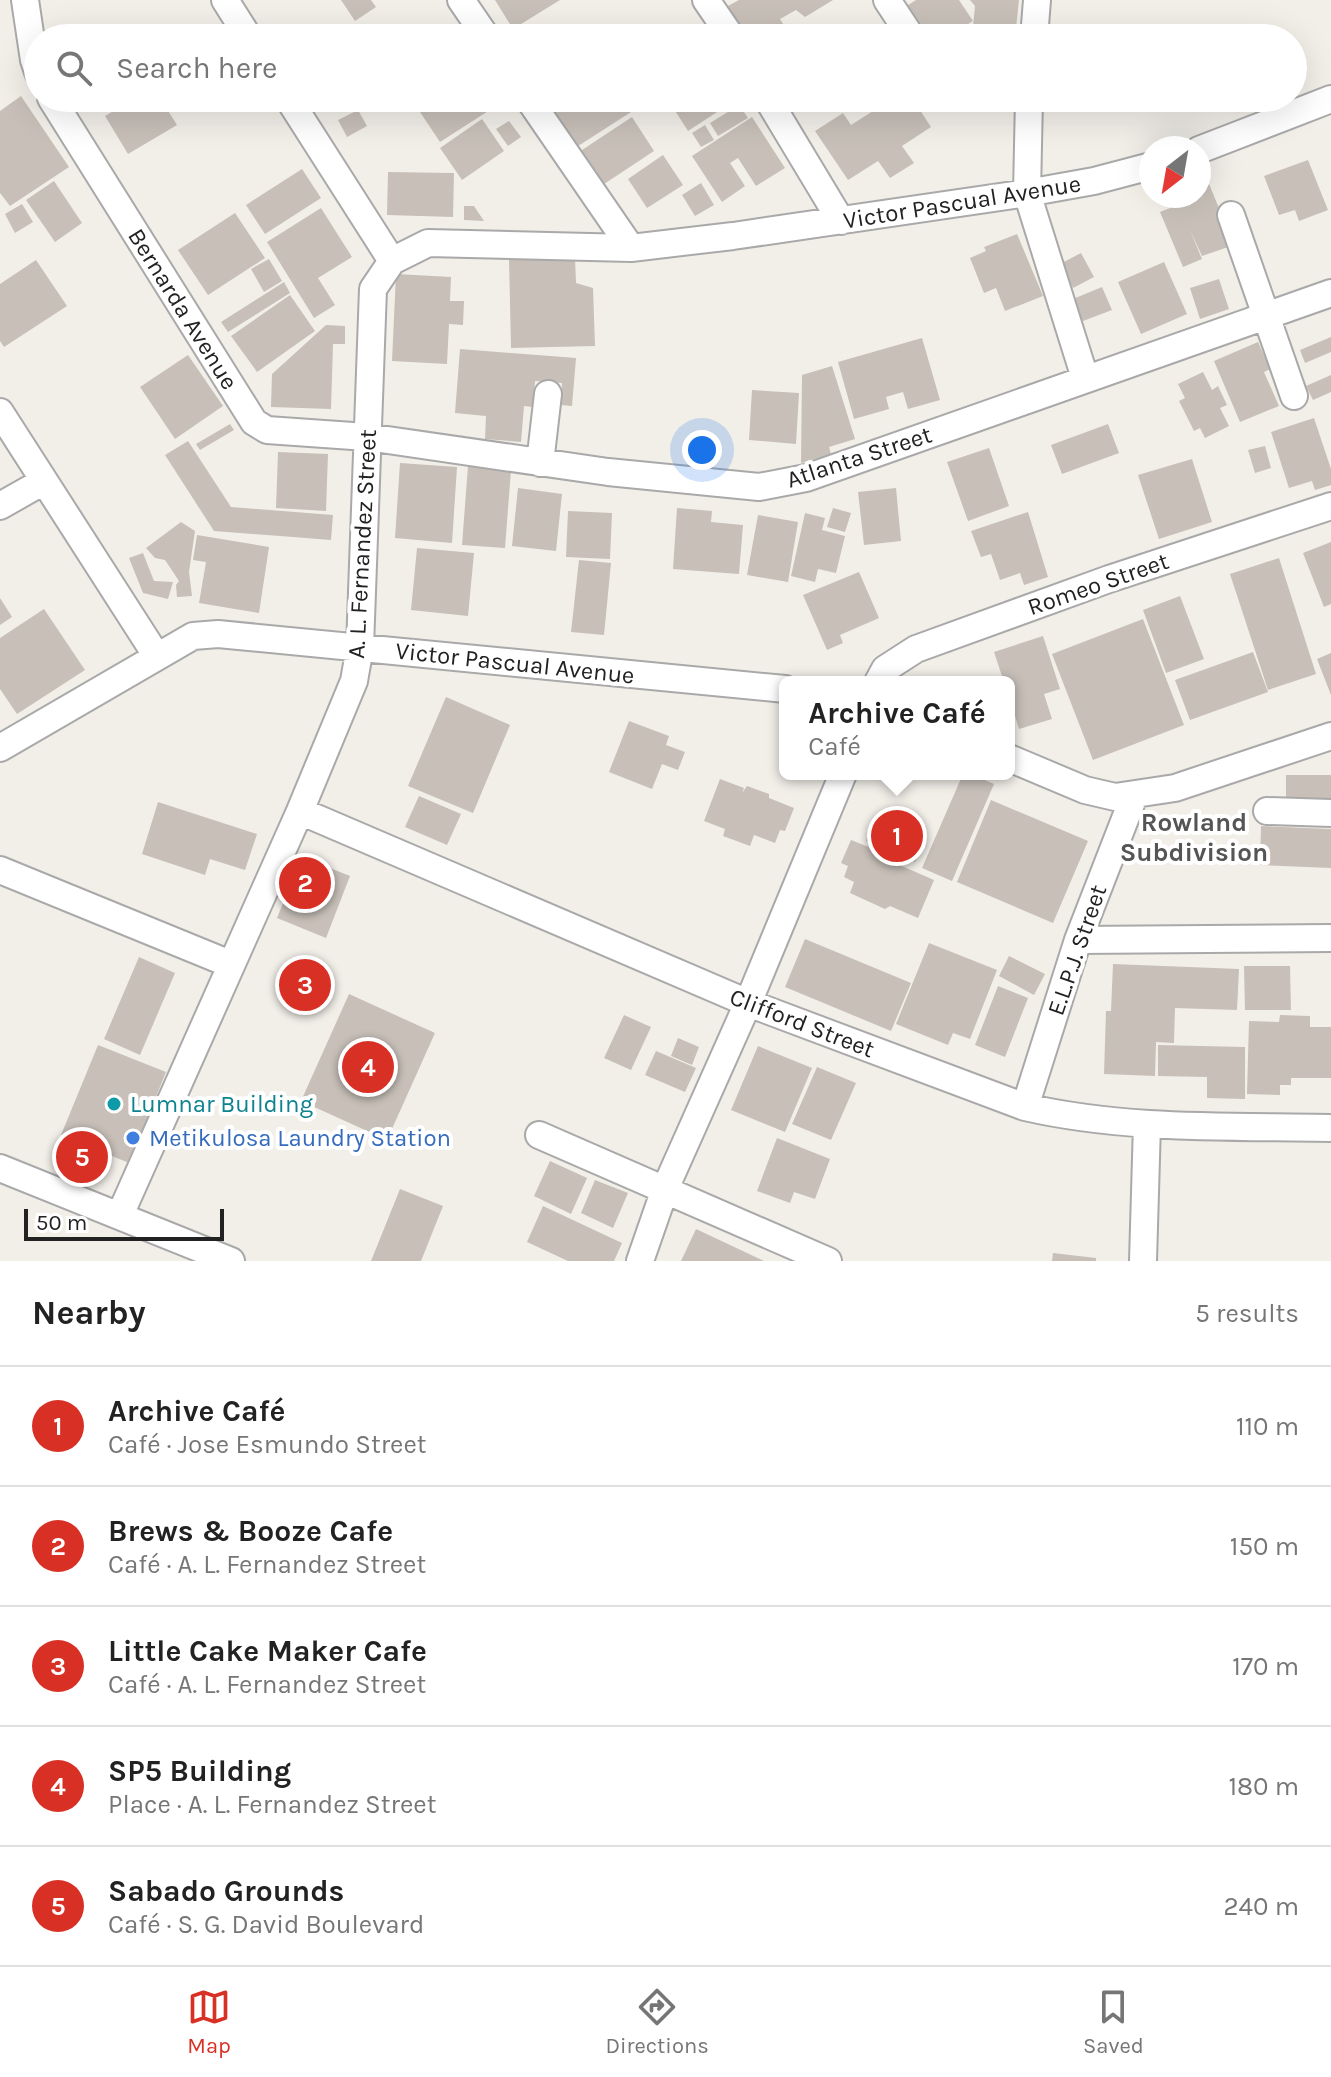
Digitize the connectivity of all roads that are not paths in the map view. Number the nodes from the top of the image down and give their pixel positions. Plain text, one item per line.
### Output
1 (25, 0) edge
2 (225, 0) edge
3 (461, 0) edge
4 (706, 0) edge
5 (887, 0) edge
6 (1037, 0) edge
7 (29, 24) edge
8 (240, 24) edge
9 (477, 24) edge
10 (722, 24) edge
11 (903, 24) edge
12 (1035, 24) edge
13 (1331, 99) edge
14 (1307, 108) edge
15 (60, 112) edge
16 (297, 112) edge
17 (538, 112) edge
18 (775, 112) edge
19 (1029, 112) edge
20 (1297, 112) edge
21 (1211, 145) edge
22 (1139, 169) edge
23 (1027, 193) junction
24 (1231, 215) dead end
25 (841, 221) junction
26 (631, 248) junction
27 (392, 261) junction
28 (1331, 293) edge
29 (1265, 316) junction
30 (1085, 378) junction
31 (548, 394) dead end
32 (1294, 396) dead end
33 (0, 412) edge
34 (367, 437) junction
35 (540, 463) junction
36 (44, 481) junction
37 (0, 506) edge
38 (1331, 506) edge
39 (360, 647) junction
40 (156, 655) junction
41 (881, 676) edge
42 (779, 688) edge
43 (1331, 736) edge
44 (0, 748) edge
45 (1015, 761) edge
46 (841, 780) edge
47 (1134, 796) junction
48 (300, 811) junction
49 (1267, 811) dead end
50 (1331, 813) edge
51 (0, 870) edge
52 (1331, 938) edge
53 (1078, 940) junction
54 (230, 964) junction
55 (748, 1003) junction
56 (1025, 1107) junction
57 (1147, 1124) junction
58 (1331, 1128) edge
59 (539, 1135) dead end
60 (0, 1168) edge
61 (665, 1189) junction
62 (120, 1215) junction
63 (231, 1261) edge
64 (640, 1261) edge
65 (828, 1261) edge
66 (1143, 1261) edge

1 - 7 street
2 - 8 street
3 - 9 street
4 - 10 street
5 - 11 street
6 - 12 street
13 - 14 street
15 - 34 street, Bernarda Avenue
16 - 27 street
17 - 26 street
18 - 25 street
19 - 23 street
20 - 21 street
22 - 23 street, Victor Pascual Avenue
23 - 25 street, Victor Pascual Avenue
23 - 30 street
24 - 29 street
25 - 26 street, Victor Pascual Avenue
26 - 27 street, Victor Pascual Avenue
27 - 34 street, A. L. Fernandez Street
28 - 29 street, Atlanta Street
29 - 30 street, Atlanta Street
29 - 32 street
30 - 35 street, Atlanta Street
31 - 35 street
33 - 36 street
34 - 35 street, Atlanta Street
34 - 39 street, A. L. Fernandez Street
36 - 37 street
36 - 40 street
38 - 41 street, Romeo Street
39 - 40 street, Victor Pascual Avenue
39 - 42 street, Victor Pascual Avenue
39 - 48 street, A. L. Fernandez Street
40 - 44 street, Victor Pascual Avenue
43 - 47 street
45 - 47 street
46 - 55 street
47 - 53 street, E.L.P.J. Street
48 - 54 street, A. L. Fernandez Street
48 - 55 street, Clifford Street
49 - 50 street
51 - 54 street
52 - 53 street
53 - 56 street, E.L.P.J. Street
54 - 62 street, A. L. Fernandez Street
55 - 56 street, Clifford Street
55 - 61 street
56 - 57 street, Clifford Street
57 - 58 street, Clifford Street
57 - 66 street
59 - 61 street
60 - 62 street
61 - 64 street
61 - 65 street
62 - 63 street

